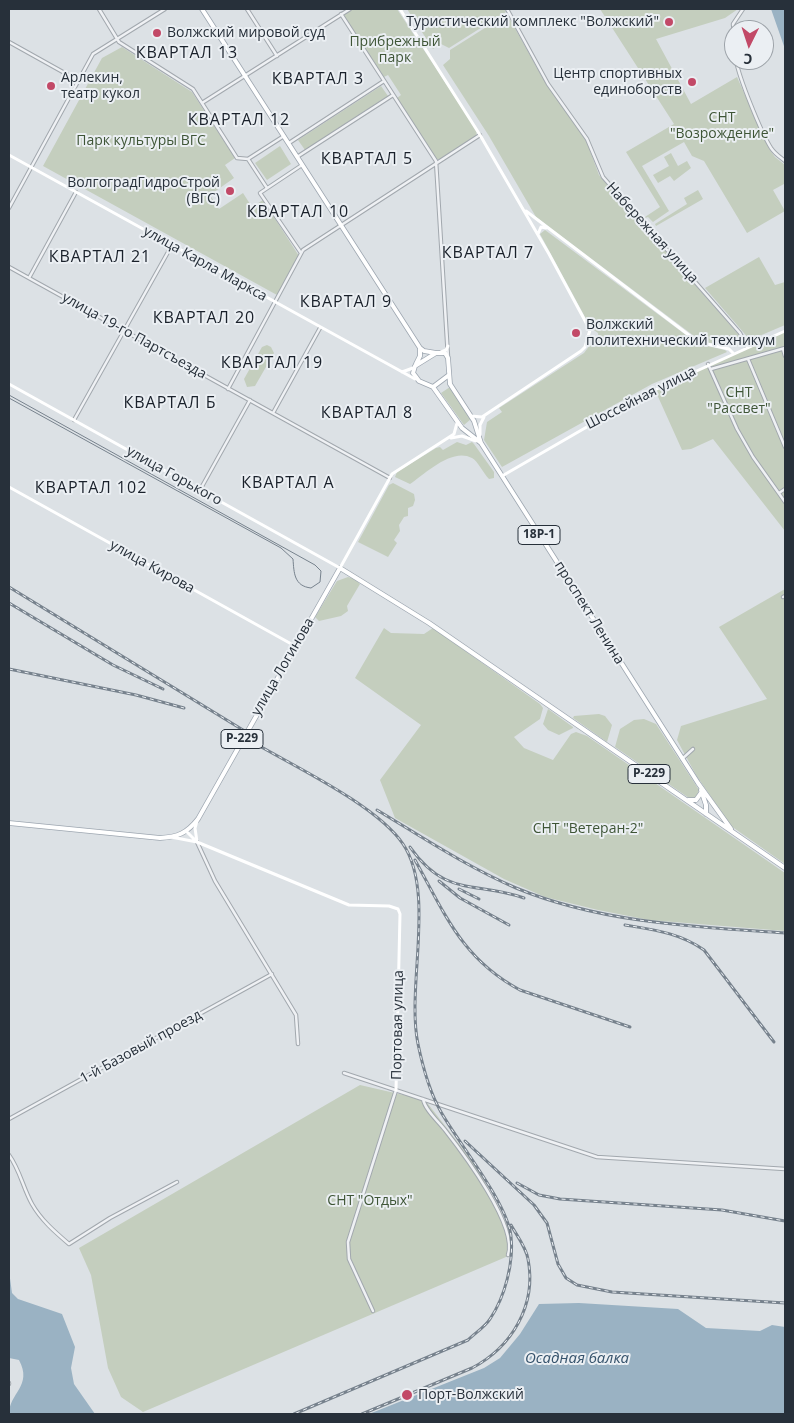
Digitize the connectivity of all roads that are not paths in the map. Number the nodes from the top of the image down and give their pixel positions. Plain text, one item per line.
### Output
1 (99, 9) edge
2 (165, 9) edge
3 (202, 9) edge
4 (247, 9) edge
5 (350, 9) edge
6 (400, 9) edge
7 (507, 9) edge
8 (743, 9) edge
9 (341, 14) junction
10 (736, 20) edge
11 (117, 40) junction
12 (9, 42) edge
13 (277, 56) junction
14 (739, 70) edge
15 (246, 76) junction
16 (79, 81) junction
17 (384, 81) junction
18 (393, 95) junction
19 (202, 103) junction
20 (480, 135) junction
21 (284, 136) junction
22 (288, 143) junction
23 (9, 155) edge
24 (297, 157) junction
25 (248, 159) junction
26 (785, 161) edge
27 (435, 164) junction
28 (302, 165) junction
29 (30, 167) junction
30 (267, 188) junction
31 (76, 192) junction
32 (9, 208) edge
33 (524, 209) junction
34 (341, 224) junction
35 (547, 228) junction
36 (538, 234) junction
37 (172, 246) junction
38 (301, 253) junction
39 (9, 267) edge
40 (29, 278) junction
41 (275, 303) junction
42 (320, 328) junction
43 (124, 331) junction
44 (785, 331) edge
45 (448, 346) junction
46 (420, 348) junction
47 (747, 348) junction
48 (784, 348) edge
49 (439, 352) junction
50 (733, 353) junction
51 (785, 356) edge
52 (448, 358) junction
53 (748, 359) junction
54 (708, 364) junction
55 (415, 366) junction
56 (710, 369) junction
57 (402, 372) junction
58 (449, 376) junction
59 (415, 379) junction
60 (9, 384) edge
61 (433, 387) junction
62 (228, 389) junction
63 (250, 400) junction
64 (494, 409) junction
65 (273, 413) junction
66 (470, 415) junction
67 (74, 420) junction
68 (458, 423) junction
69 (441, 442) junction
70 (481, 443) junction
71 (785, 447) edge
72 (502, 476) junction
73 (390, 478) junction
74 (9, 487) edge
75 (785, 489) edge
76 (200, 490) junction
77 (778, 493) junction
78 (785, 502) edge
79 (340, 568) junction
80 (295, 646) junction
81 (693, 749) dead end
82 (682, 759) junction
83 (698, 783) junction
84 (701, 791) junction
85 (686, 800) junction
86 (710, 800) junction
87 (707, 811) junction
88 (198, 819) junction
89 (9, 823) edge
90 (187, 832) junction
91 (736, 834) junction
92 (170, 837) junction
93 (197, 842) junction
94 (785, 868) edge
95 (272, 974) junction
96 (298, 1044) dead end
97 (344, 1073) dead end
98 (396, 1090) junction
99 (423, 1099) junction
100 (9, 1119) edge
101 (9, 1155) edge
102 (785, 1169) edge
103 (177, 1182) dead end
104 (508, 1254) dead end
105 (372, 1311) dead end

1 - 11 street
2 - 11 street
3 - 15 main road
4 - 13 street
5 - 9 street
6 - 20 street
7 - 47 street, Набережная улица
8 - 10 street
9 - 13 street
9 - 17 street
11 - 16 street
11 - 19 street
12 - 16 street
13 - 15 street
14 - 26 street
15 - 19 street
15 - 21 main road
16 - 29 street
17 - 18 street
17 - 22 street
18 - 24 street
18 - 27 street
19 - 25 street
20 - 27 street
20 - 33 street
21 - 22 main road
21 - 25 street
22 - 24 main road
23 - 29 street, улица Карла Маркса
24 - 28 main road
25 - 30 street
27 - 34 street
27 - 45 street
28 - 30 street
28 - 34 main road
29 - 31 street, улица Карла Маркса
29 - 32 street
30 - 38 street
31 - 37 street, улица Карла Маркса
31 - 40 street
33 - 35 street
33 - 36 street
34 - 38 street
34 - 46 main road
35 - 36 street
35 - 50 street
36 - 64 street
37 - 41 street, улица Карла Маркса
37 - 43 street
38 - 41 street
39 - 40 street, улица 19-го Партсъезда
40 - 43 street, улица 19-го Партсъезда
41 - 42 street, улица Карла Маркса
41 - 62 street
42 - 57 street, улица Карла Маркса
42 - 65 street
43 - 62 street, улица 19-го Партсъезда
43 - 67 street
44 - 47 street, Шоссейная улица
45 - 49 street
45 - 52 street
46 - 49 main road
46 - 55 main road
47 - 50 street, Шоссейная улица
48 - 51 street
48 - 53 street
49 - 52 main road
49 - 55 main road
50 - 54 street, Шоссейная улица
52 - 58 main road
53 - 56 street
53 - 71 street
54 - 56 street
54 - 72 street, Шоссейная улица
55 - 57 street
55 - 59 main road
56 - 77 street
57 - 59 street, улица Карла Маркса
58 - 61 main road
58 - 66 main road, проспект Ленина / 18Р-1
59 - 61 main road
60 - 67 street, улица Горького
61 - 68 main road, проспект Ленина / 18Р-1
62 - 63 street, улица 19-го Партсъезда
63 - 65 street, улица 19-го Партсъезда
63 - 76 street
64 - 66 street
64 - 70 street
65 - 73 street, улица 19-го Партсъезда
66 - 70 main road, проспект Ленина / 18Р-1
67 - 76 street, улица Горького
68 - 69 street
68 - 70 main road, проспект Ленина / 18Р-1
69 - 70 street
69 - 73 street, улица Логинова
70 - 72 main road, проспект Ленина / 18Р-1
72 - 82 main road, проспект Ленина / 18Р-1
73 - 79 street, улица Логинова
74 - 80 street, улица Кирова
75 - 77 street
76 - 79 street, улица Горького
77 - 78 street
79 - 80 main road, улица Логинова / Р-229
79 - 85 main road, Р-229
80 - 88 main road, улица Логинова / Р-229
81 - 82 street
82 - 83 main road, проспект Ленина / 18Р-1
83 - 84 main road, проспект Ленина / 18Р-1
83 - 86 main road, проспект Ленина / 18Р-1
84 - 85 main road
84 - 87 main road, проспект Ленина / 18Р-1
85 - 87 main road, Р-229
86 - 87 main road
86 - 91 main road, проспект Ленина / 18Р-1
87 - 91 main road, Р-229
88 - 90 main road, улица Логинова / Р-229
88 - 93 street
89 - 92 main road
90 - 92 main road
90 - 93 street, Портовая улица
91 - 94 main road, Р-229
92 - 93 street
93 - 95 street
93 - 98 street, Портовая улица
95 - 96 street
95 - 100 street, 1-й Базовый проезд
97 - 98 street
98 - 99 street, Портовая улица
98 - 105 street
99 - 102 street, Портовая улица
99 - 104 street
101 - 103 street

